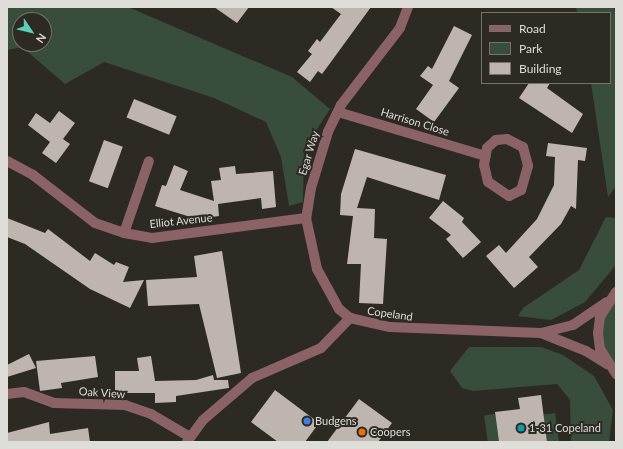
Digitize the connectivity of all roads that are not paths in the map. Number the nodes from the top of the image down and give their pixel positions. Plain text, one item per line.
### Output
1 (408, 7) edge
2 (338, 112) junction
3 (486, 156) junction
4 (7, 161) edge
5 (149, 161) dead end
6 (306, 218) junction
7 (124, 233) junction
8 (616, 292) edge
9 (607, 302) junction
10 (350, 318) junction
11 (541, 333) junction
12 (606, 364) junction
13 (616, 374) edge
14 (7, 394) edge
15 (188, 439) edge

1 - 2 street, Egar Way
2 - 3 street, Harrison Close
2 - 6 street, Egar Way
3 - 3 street
4 - 7 street, Elliot Avenue
5 - 7 street
6 - 7 street, Elliot Avenue
6 - 10 street, Egar Way
8 - 9 street
9 - 11 street, Copeland
9 - 12 street
10 - 11 street, Copeland
10 - 15 street, Copeland
11 - 12 street, Copeland
12 - 13 street, Copeland
14 - 15 street, Oak View

